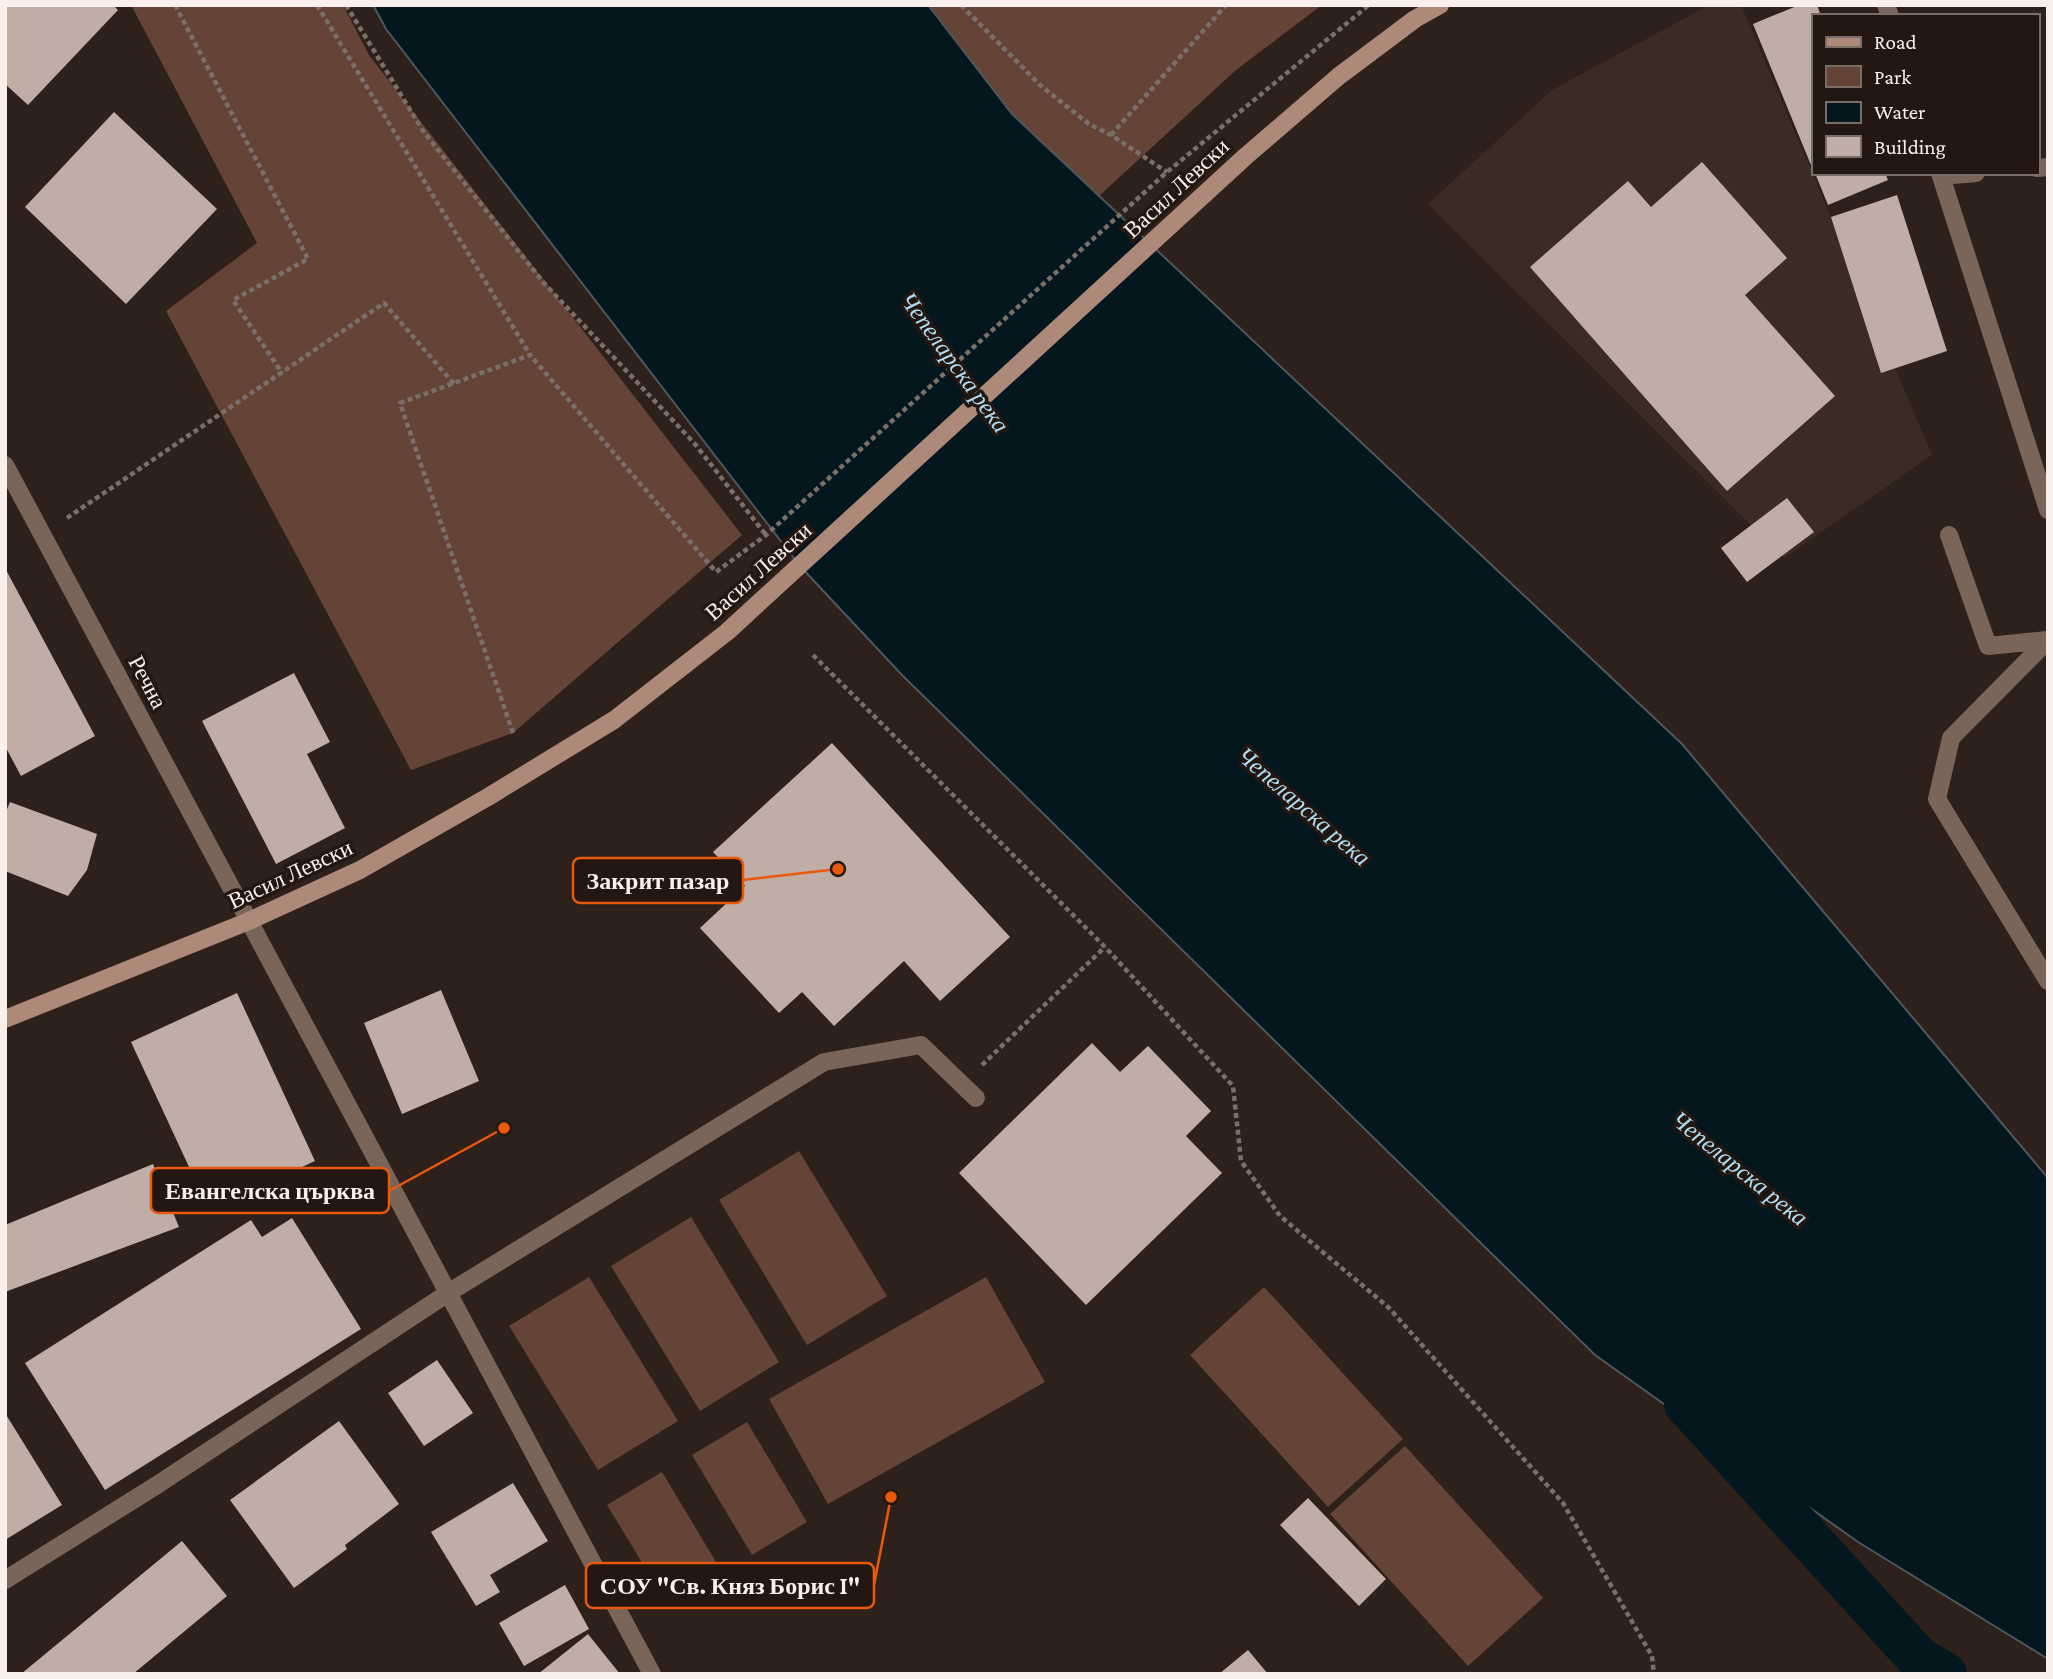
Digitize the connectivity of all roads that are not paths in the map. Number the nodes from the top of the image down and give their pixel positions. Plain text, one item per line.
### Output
1 (1440, 5) edge
2 (1940, 175) edge
3 (5, 465) edge
4 (2048, 510) edge
5 (1949, 535) dead end
6 (2048, 640) edge
7 (249, 921) junction
8 (2048, 981) edge
9 (5, 1019) edge
10 (976, 1098) dead end
11 (448, 1293) junction
12 (5, 1580) edge
13 (652, 1674) edge

1 - 7 main road, Васил Левски
2 - 4 street
3 - 7 street, Речна
5 - 6 street
6 - 8 street
7 - 9 main road, Васил Левски
7 - 11 street, Речна
10 - 11 street
11 - 12 street
11 - 13 street, Речна

